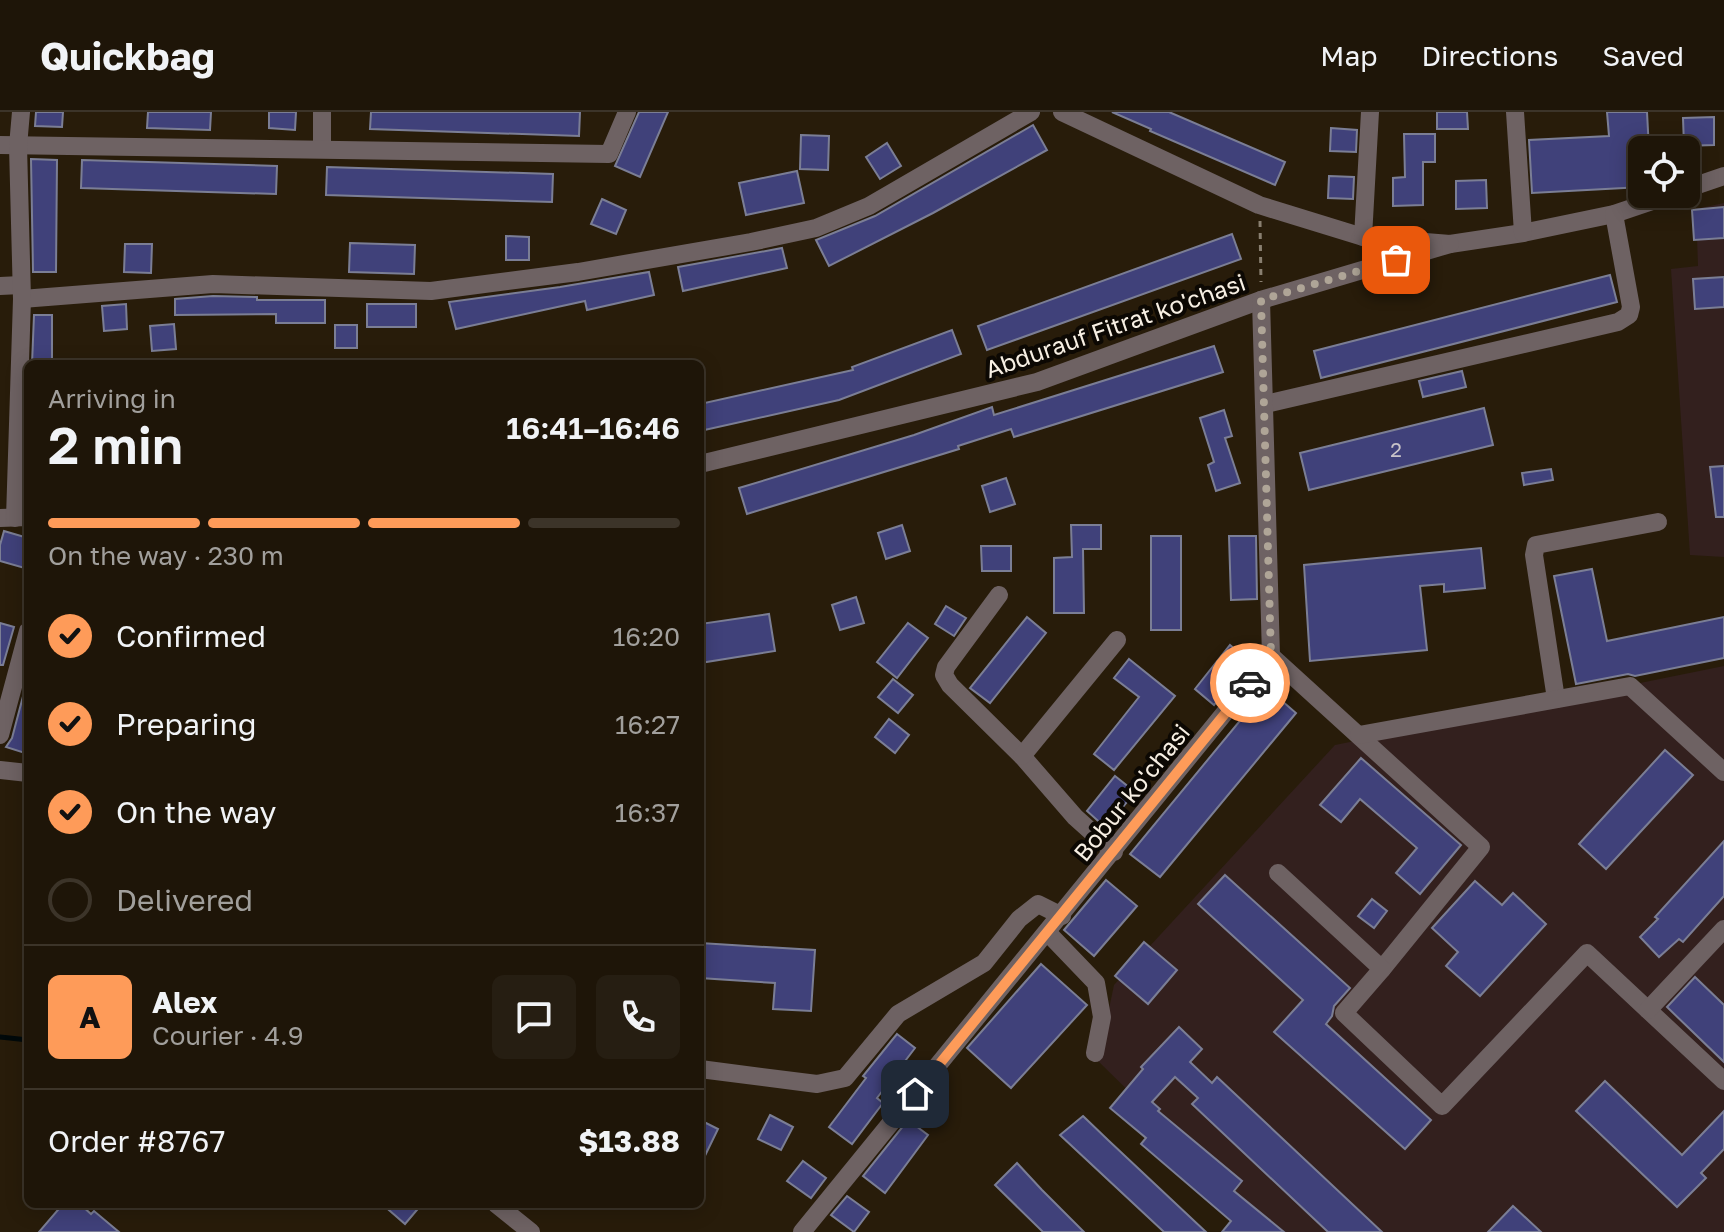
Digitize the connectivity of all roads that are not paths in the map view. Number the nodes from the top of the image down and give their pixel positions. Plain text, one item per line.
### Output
1 (21, 112) edge
2 (322, 112) edge
3 (627, 112) edge
4 (1031, 112) edge
5 (1062, 112) edge
6 (1370, 112) edge
7 (1515, 112) edge
8 (9, 145) edge
9 (322, 149) junction
10 (1724, 176) edge
11 (1700, 184) edge
12 (1632, 208) edge
13 (1614, 214) junction
14 (1523, 233) junction
15 (1363, 237) junction
16 (1450, 244) junction
17 (0, 286) edge
18 (21, 292) junction
19 (1261, 300) junction
20 (1266, 404) junction
21 (704, 463) edge
22 (14, 518) edge
23 (1658, 522) dead end
24 (999, 595) dead end
25 (1117, 640) dead end
26 (24, 646) edge
27 (1271, 656) junction
28 (1556, 699) junction
29 (0, 735) edge
30 (1359, 735) junction
31 (1022, 756) junction
32 (0, 770) edge
33 (1724, 772) edge
34 (24, 773) edge
35 (1114, 852) junction
36 (1278, 873) dead end
37 (1062, 916) junction
38 (1724, 929) edge
39 (1048, 933) junction
40 (1382, 969) junction
41 (1648, 1010) junction
42 (1095, 1053) dead end
43 (704, 1070) edge
44 (1724, 1081) edge
45 (501, 1208) edge
46 (531, 1232) edge
47 (802, 1232) edge

1 - 8 street
2 - 9 street
3 - 9 street
4 - 18 street
5 - 15 street
6 - 15 street
7 - 14 street
8 - 9 street
8 - 18 street
10 - 11 street
12 - 13 street
13 - 14 street
13 - 20 street
14 - 16 street
15 - 16 street
16 - 19 street, Abdurauf Fitrat ko'chasi
17 - 18 street
18 - 22 street
19 - 20 street
19 - 21 street, Abdurauf Fitrat ko'chasi
20 - 27 street
23 - 28 street
24 - 31 street
25 - 31 street
26 - 29 street
27 - 30 street
27 - 35 street, Bobur ko'chasi
28 - 30 street
28 - 33 street
30 - 40 street
31 - 35 street
32 - 34 street
35 - 37 street, Bobur ko'chasi
36 - 40 street
37 - 39 street, Bobur ko'chasi
37 - 43 street
38 - 41 street
39 - 42 street
39 - 47 street, Bobur ko'chasi
40 - 41 street
41 - 44 street
45 - 46 street

